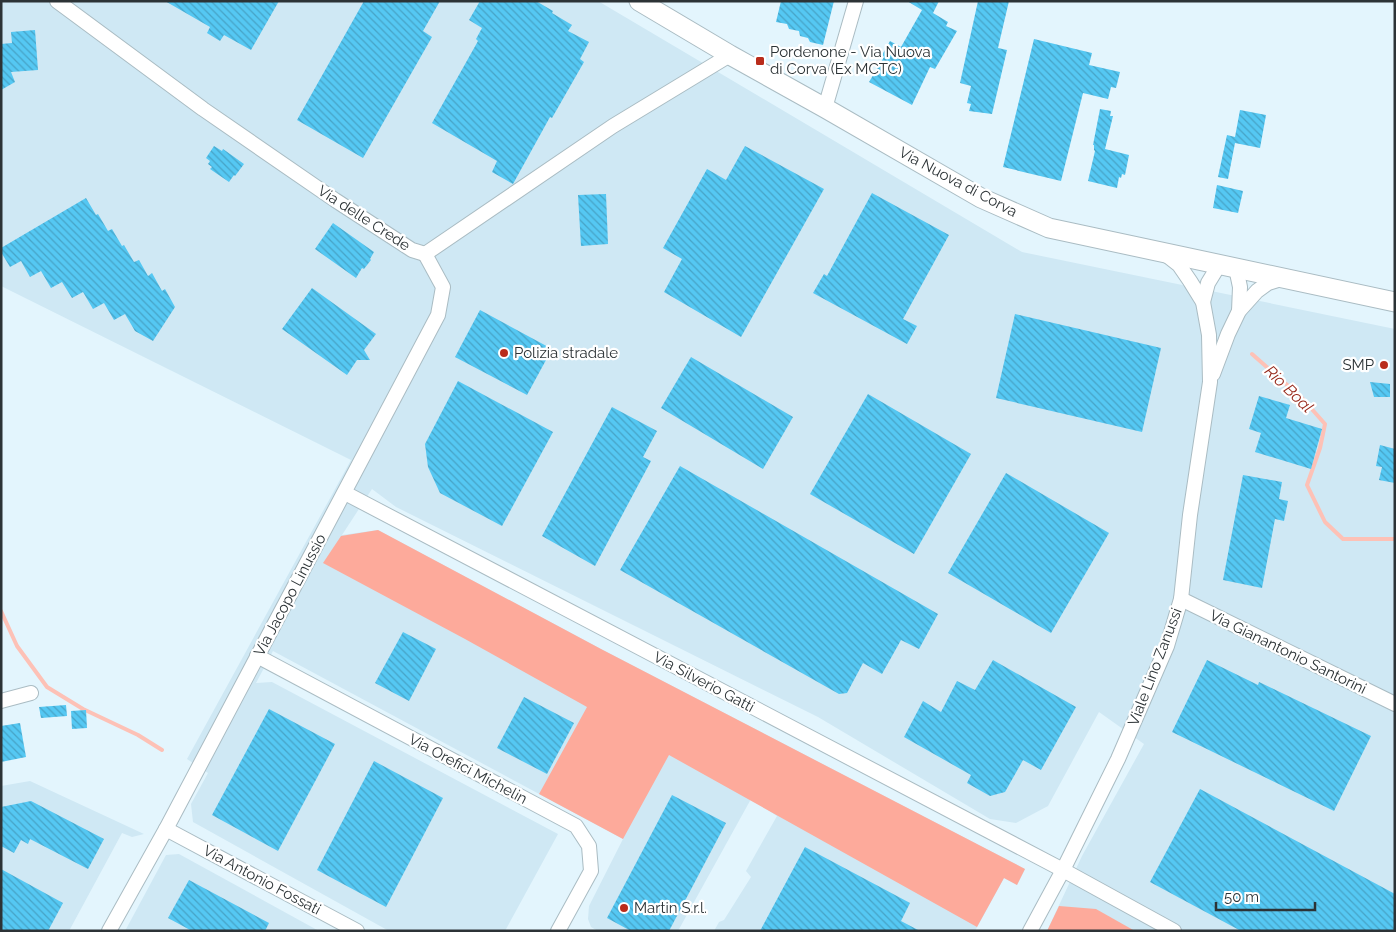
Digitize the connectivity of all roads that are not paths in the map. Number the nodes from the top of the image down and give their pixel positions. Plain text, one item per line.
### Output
1 (57, 1) edge
2 (639, 1) edge
3 (856, 1) edge
4 (730, 55) junction
5 (825, 108) junction
6 (1164, 253) junction
7 (425, 254) junction
8 (1228, 266) junction
9 (1285, 278) junction
10 (1203, 302) junction
11 (1395, 302) edge
12 (1239, 311) junction
13 (1210, 382) junction
14 (345, 493) junction
15 (1181, 599) junction
16 (257, 656) junction
17 (31, 693) dead end
18 (1, 701) edge
19 (1395, 704) edge
20 (166, 829) junction
21 (1063, 870) junction
22 (109, 931) edge
23 (357, 931) edge
24 (558, 931) edge
25 (1030, 931) edge
26 (1174, 931) edge

1 - 7 street, Via delle Crede
2 - 4 main road, Via Nuova di Corva
3 - 5 street
4 - 5 main road, Via Nuova di Corva
4 - 7 street, Via delle Crede
5 - 6 main road, Via Nuova di Corva
6 - 8 main road, Via Nuova di Corva
6 - 10 street, Viale Lino Zanussi
7 - 14 street, Via Jacopo Linussio
8 - 9 main road, Via Nuova di Corva
8 - 10 street, Viale Lino Zanussi
8 - 12 street, Viale Lino Zanussi
9 - 11 main road, Via Nuova di Corva
9 - 12 street, Viale Lino Zanussi
10 - 13 street, Viale Lino Zanussi
12 - 13 street, Viale Lino Zanussi
13 - 15 street, Viale Lino Zanussi
14 - 16 street, Via Jacopo Linussio
14 - 21 street, Via Silverio Gatti
15 - 19 street, Via Gianantonio Santorini
15 - 21 street, Viale Lino Zanussi
16 - 20 street, Via Jacopo Linussio
16 - 24 street, Via Orefici Michelin
17 - 18 street
20 - 22 street, Via Jacopo Linussio
20 - 23 street, Via Antonio Fossati
21 - 25 street, Viale Lino Zanussi
21 - 26 street, Via Silverio Gatti

